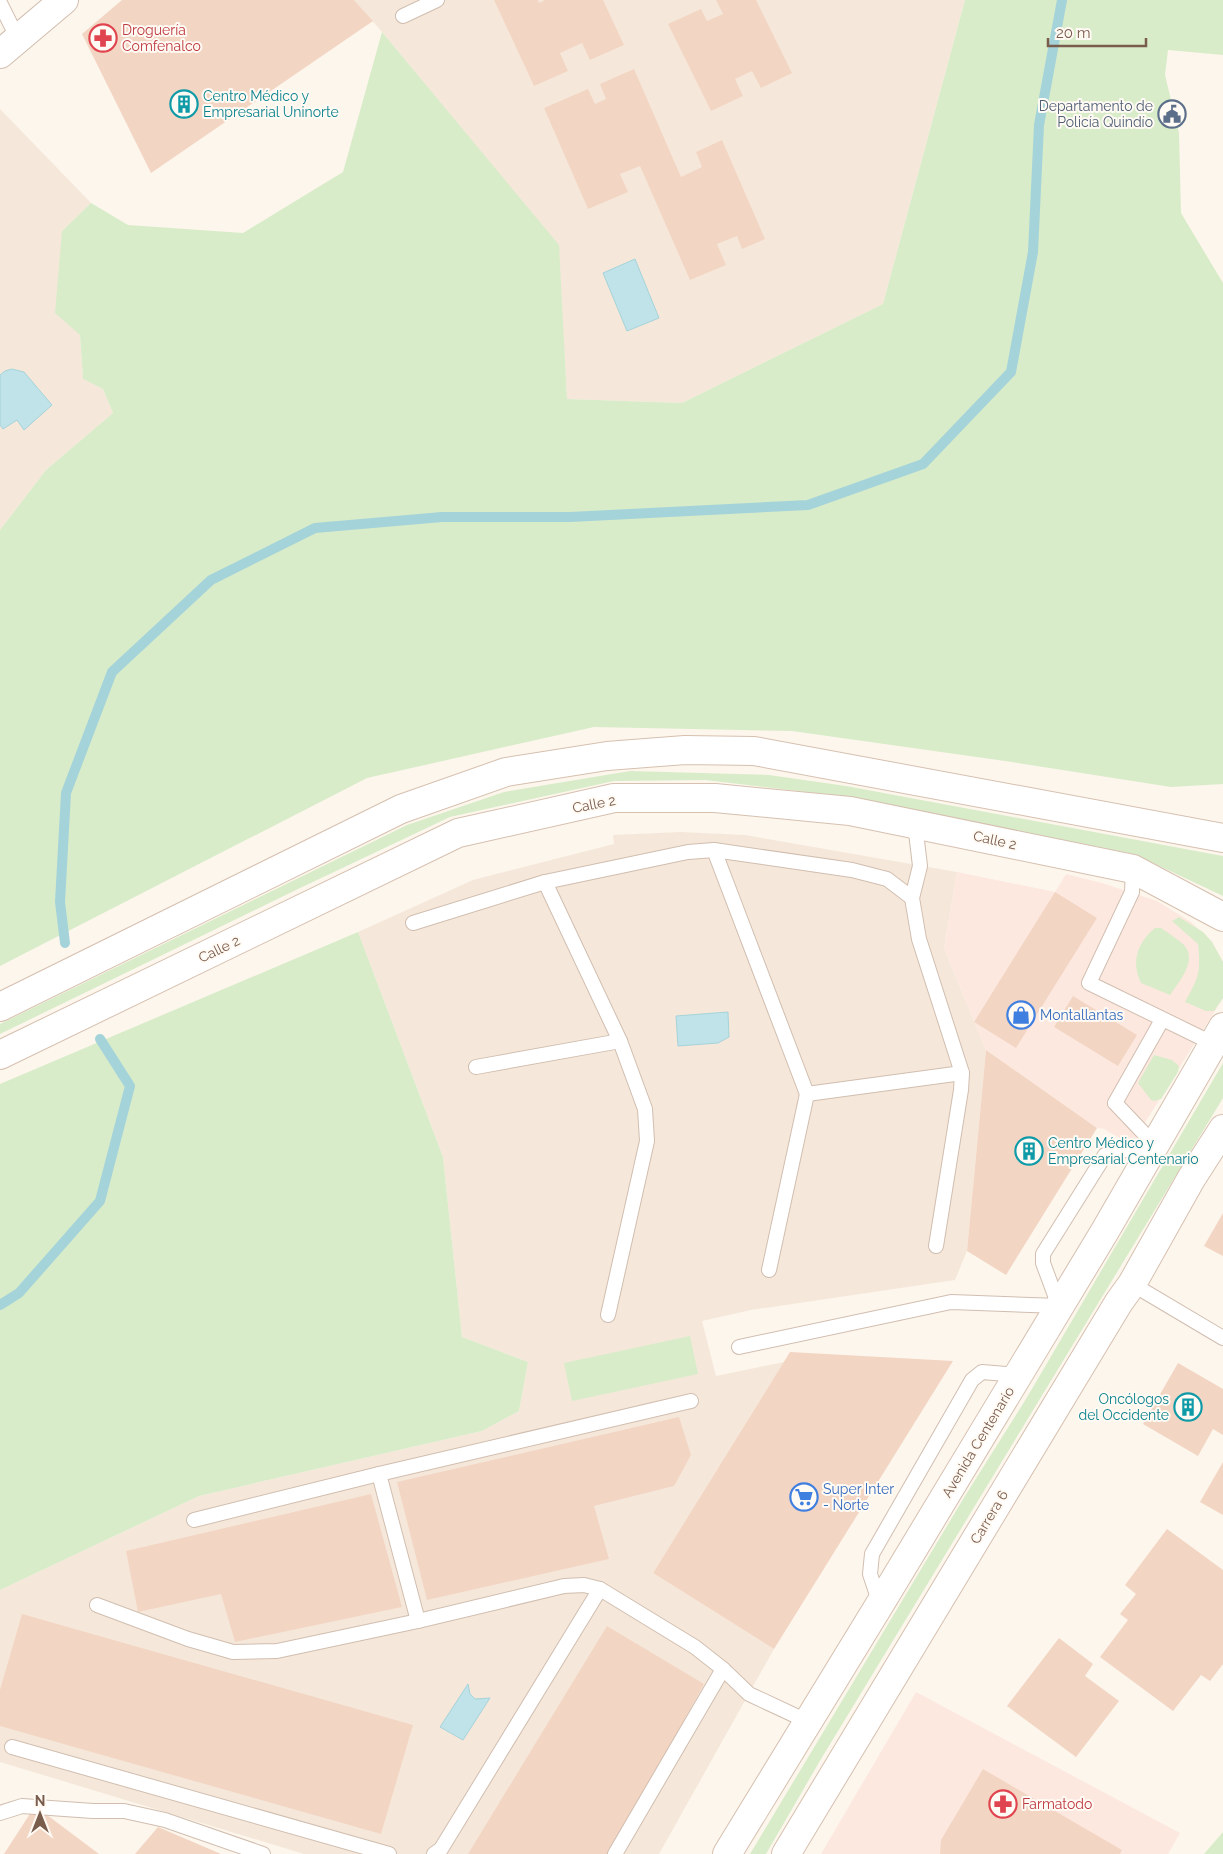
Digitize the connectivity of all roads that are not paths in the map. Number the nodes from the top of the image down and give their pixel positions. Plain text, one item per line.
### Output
1 (64, 0) edge
2 (437, 0) edge
3 (0, 3) edge
4 (404, 16) dead end
5 (9, 47) edge
6 (915, 824) junction
7 (1223, 838) edge
8 (714, 850) junction
9 (1133, 869) junction
10 (545, 882) junction
11 (912, 898) junction
12 (1223, 917) edge
13 (413, 922) dead end
14 (0, 1007) edge
15 (1162, 1020) junction
16 (1218, 1036) edge
17 (620, 1041) junction
18 (0, 1055) edge
19 (476, 1067) dead end
20 (962, 1073) junction
21 (807, 1094) junction
22 (1223, 1129) edge
23 (1152, 1148) junction
24 (936, 1246) dead end
25 (769, 1270) dead end
26 (1132, 1284) junction
27 (1059, 1306) junction
28 (608, 1315) dead end
29 (1223, 1338) edge
30 (739, 1347) dead end
31 (1018, 1375) junction
32 (691, 1401) dead end
33 (379, 1474) junction
34 (194, 1520) dead end
35 (600, 1589) junction
36 (880, 1604) junction
37 (97, 1605) dead end
38 (418, 1621) junction
39 (723, 1669) junction
40 (809, 1722) junction
41 (12, 1747) dead end
42 (0, 1813) edge
43 (263, 1854) edge
44 (389, 1854) edge
45 (434, 1854) edge
46 (615, 1854) edge
47 (727, 1854) edge
48 (786, 1854) edge

1 - 5 main road
2 - 4 lane
3 - 5 lane
6 - 9 main road, Calle 2
6 - 11 lane
6 - 18 main road, Calle 2
7 - 14 main road
8 - 10 lane
8 - 11 lane
8 - 21 lane
9 - 12 main road, Calle 2
9 - 15 lane
10 - 13 lane
10 - 17 lane
11 - 20 lane
15 - 16 lane
15 - 23 lane
16 - 23 main road, Avenida Centenario
17 - 19 lane
17 - 28 lane
20 - 21 lane
20 - 24 lane
21 - 25 lane
22 - 26 main road, Carrera 6
23 - 27 main road, Avenida Centenario
23 - 27 lane
26 - 29 lane
26 - 48 main road, Carrera 6
27 - 30 lane
27 - 31 main road, Avenida Centenario
31 - 36 main road, Avenida Centenario
31 - 36 lane
32 - 33 lane
33 - 34 lane
33 - 38 lane
35 - 38 lane
35 - 39 lane
35 - 45 lane
36 - 40 main road, Avenida Centenario
37 - 38 lane
39 - 40 lane
39 - 46 lane
40 - 47 main road, Avenida Centenario
41 - 44 lane
42 - 43 lane

